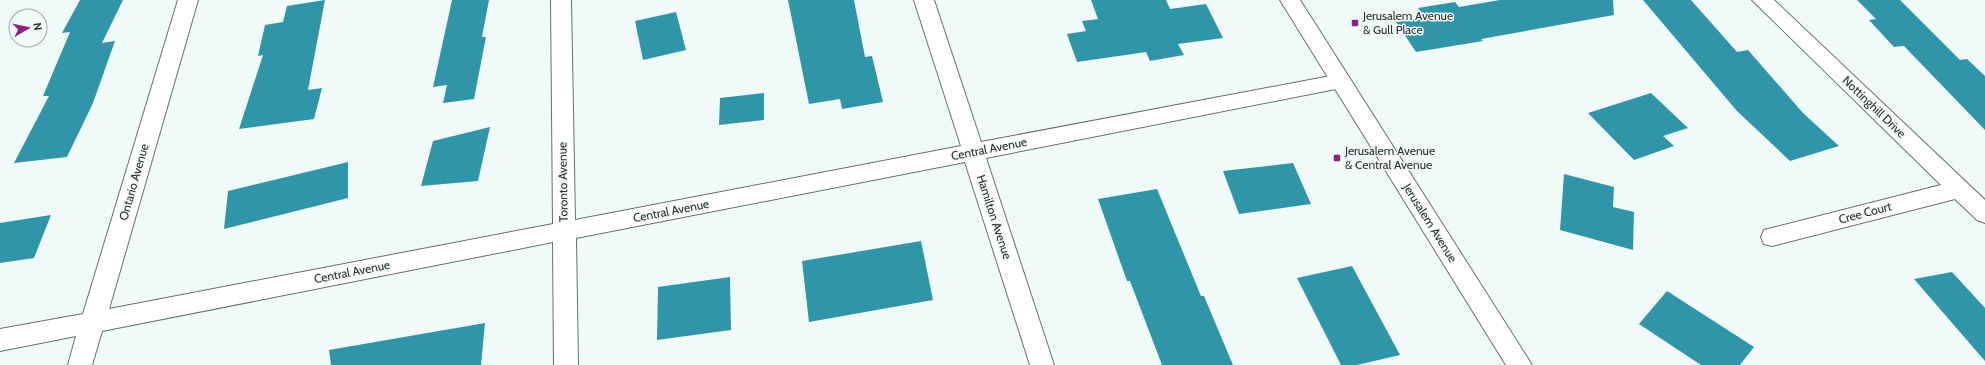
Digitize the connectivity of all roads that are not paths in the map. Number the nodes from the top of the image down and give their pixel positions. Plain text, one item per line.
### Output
1 (188, 0) edge
2 (561, 0) edge
3 (924, 0) edge
4 (1290, 0) edge
5 (1762, 0) edge
6 (1341, 81) junction
7 (974, 152) junction
8 (1958, 189) junction
9 (1985, 214) edge
10 (564, 232) junction
11 (1772, 237) dead end
12 (93, 322) junction
13 (0, 340) edge
14 (80, 365) edge
15 (566, 365) edge
16 (1042, 365) edge
17 (1520, 365) edge

1 - 12 street, Ontario Avenue
2 - 10 street, Toronto Avenue
3 - 7 street, Hamilton Avenue
4 - 6 street, Jerusalem Avenue
5 - 8 street, Nottinghill Drive
6 - 7 street, Central Avenue
6 - 17 street, Jerusalem Avenue
7 - 10 street, Central Avenue
7 - 16 street, Hamilton Avenue
8 - 9 street, Nottinghill Drive
8 - 11 street, Cree Court
10 - 12 street, Central Avenue
10 - 15 street, Toronto Avenue
12 - 13 street, Central Avenue
12 - 14 street, Ontario Avenue

